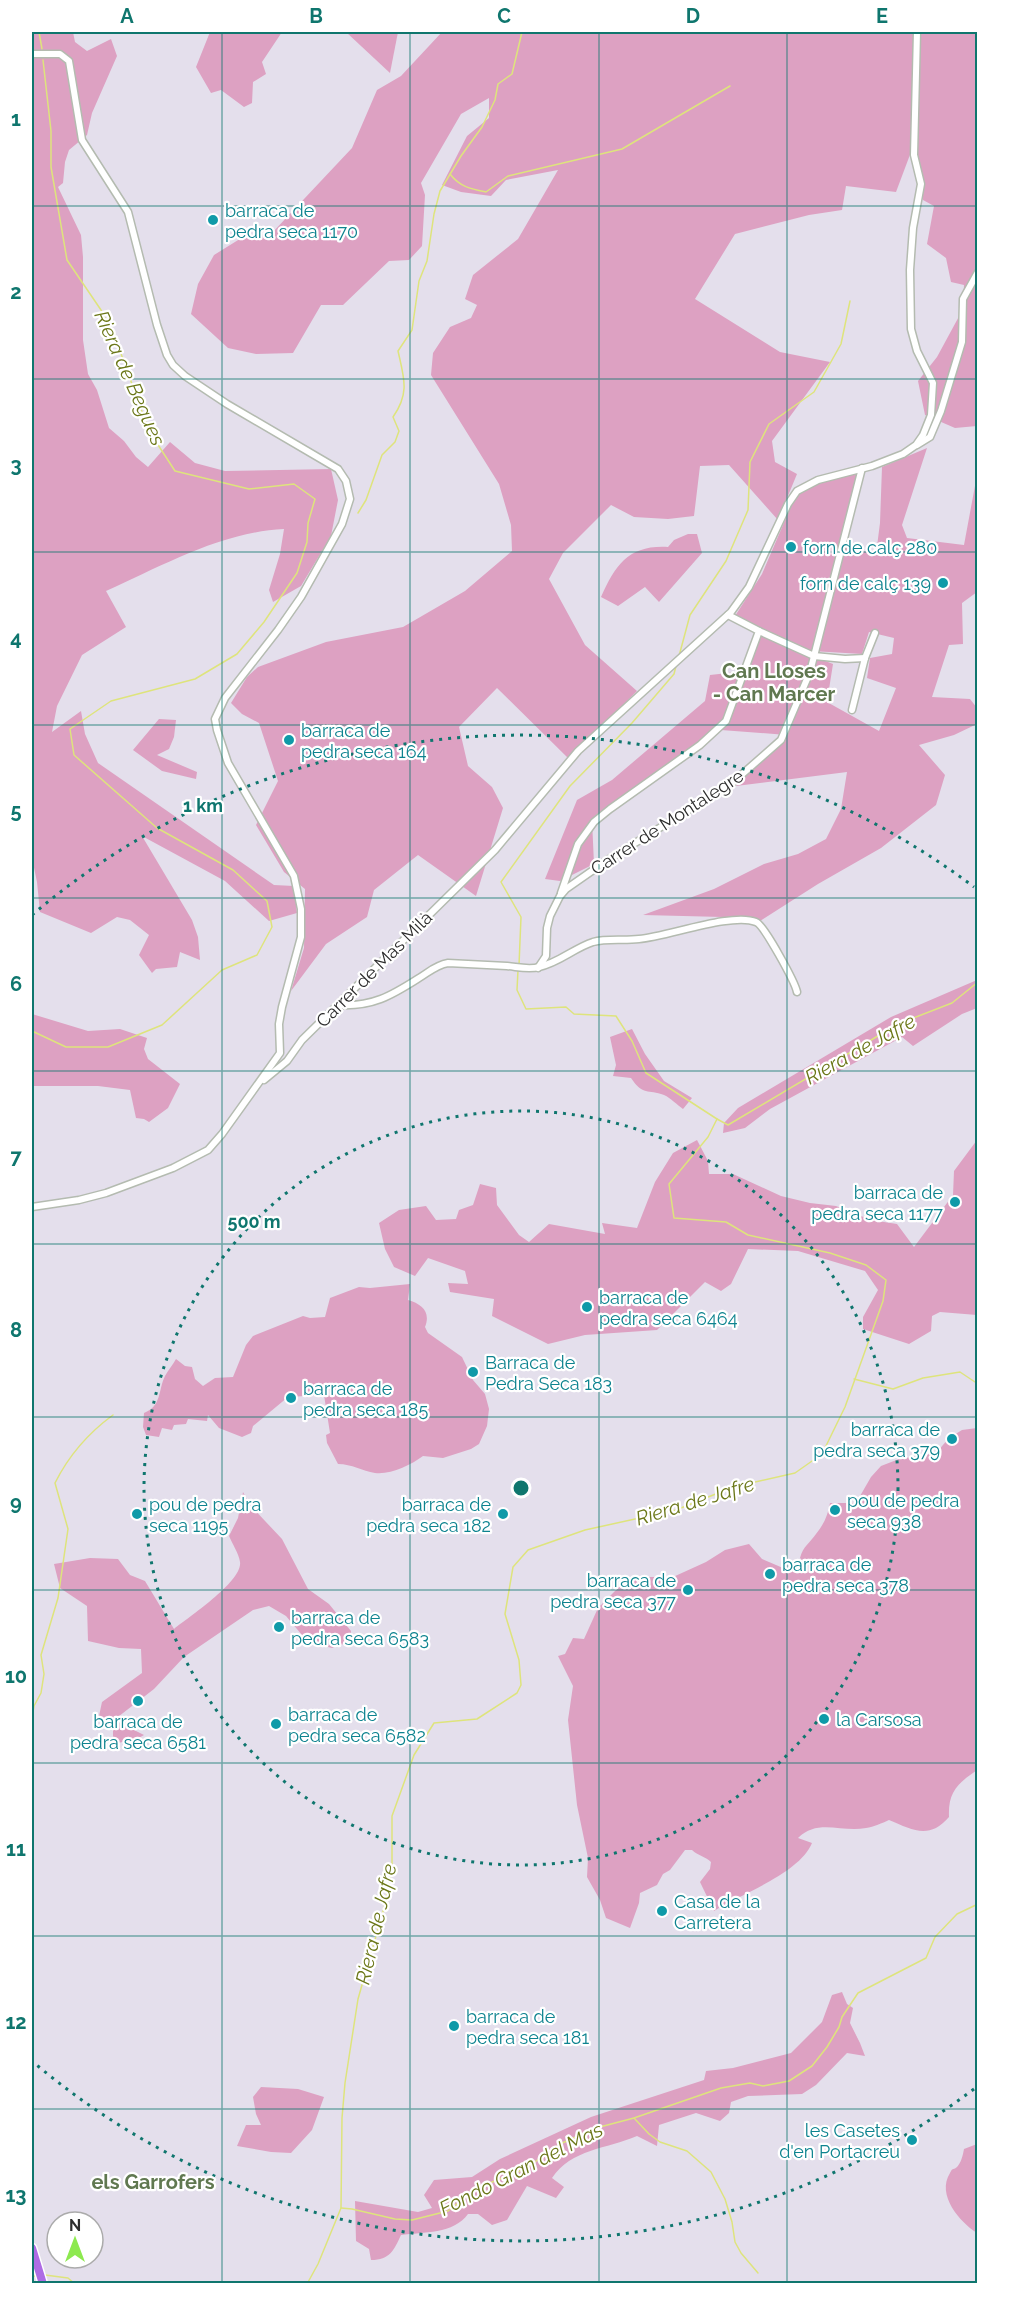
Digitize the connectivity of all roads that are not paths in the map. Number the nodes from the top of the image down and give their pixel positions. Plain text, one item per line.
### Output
1 (917, 32) edge
2 (32, 54) edge
3 (978, 272) edge
4 (916, 445) junction
5 (862, 468) junction
6 (728, 615) junction
7 (759, 631) junction
8 (874, 633) dead end
9 (814, 656) junction
10 (865, 658) junction
11 (852, 710) dead end
12 (560, 896) junction
13 (538, 968) junction
14 (797, 992) dead end
15 (338, 1005) junction
16 (255, 1088) junction
17 (32, 1207) edge
18 (32, 2248) edge
19 (43, 2283) edge

1 - 4 street
2 - 16 street
3 - 4 street
4 - 5 street, Carrer de Mas Milà
5 - 6 street, Carrer de Mas Milà
5 - 9 street, Carrer de Montalegre
6 - 7 street
6 - 15 street, Carrer de Mas Milà
7 - 9 street
7 - 12 street
8 - 10 street
9 - 10 street
9 - 12 street, Carrer de Montalegre
10 - 11 street
12 - 13 street, Carrer de Montalegre
13 - 14 street
13 - 15 street
15 - 16 street, Carrer de Mas Milà
16 - 17 street
18 - 19 main road

